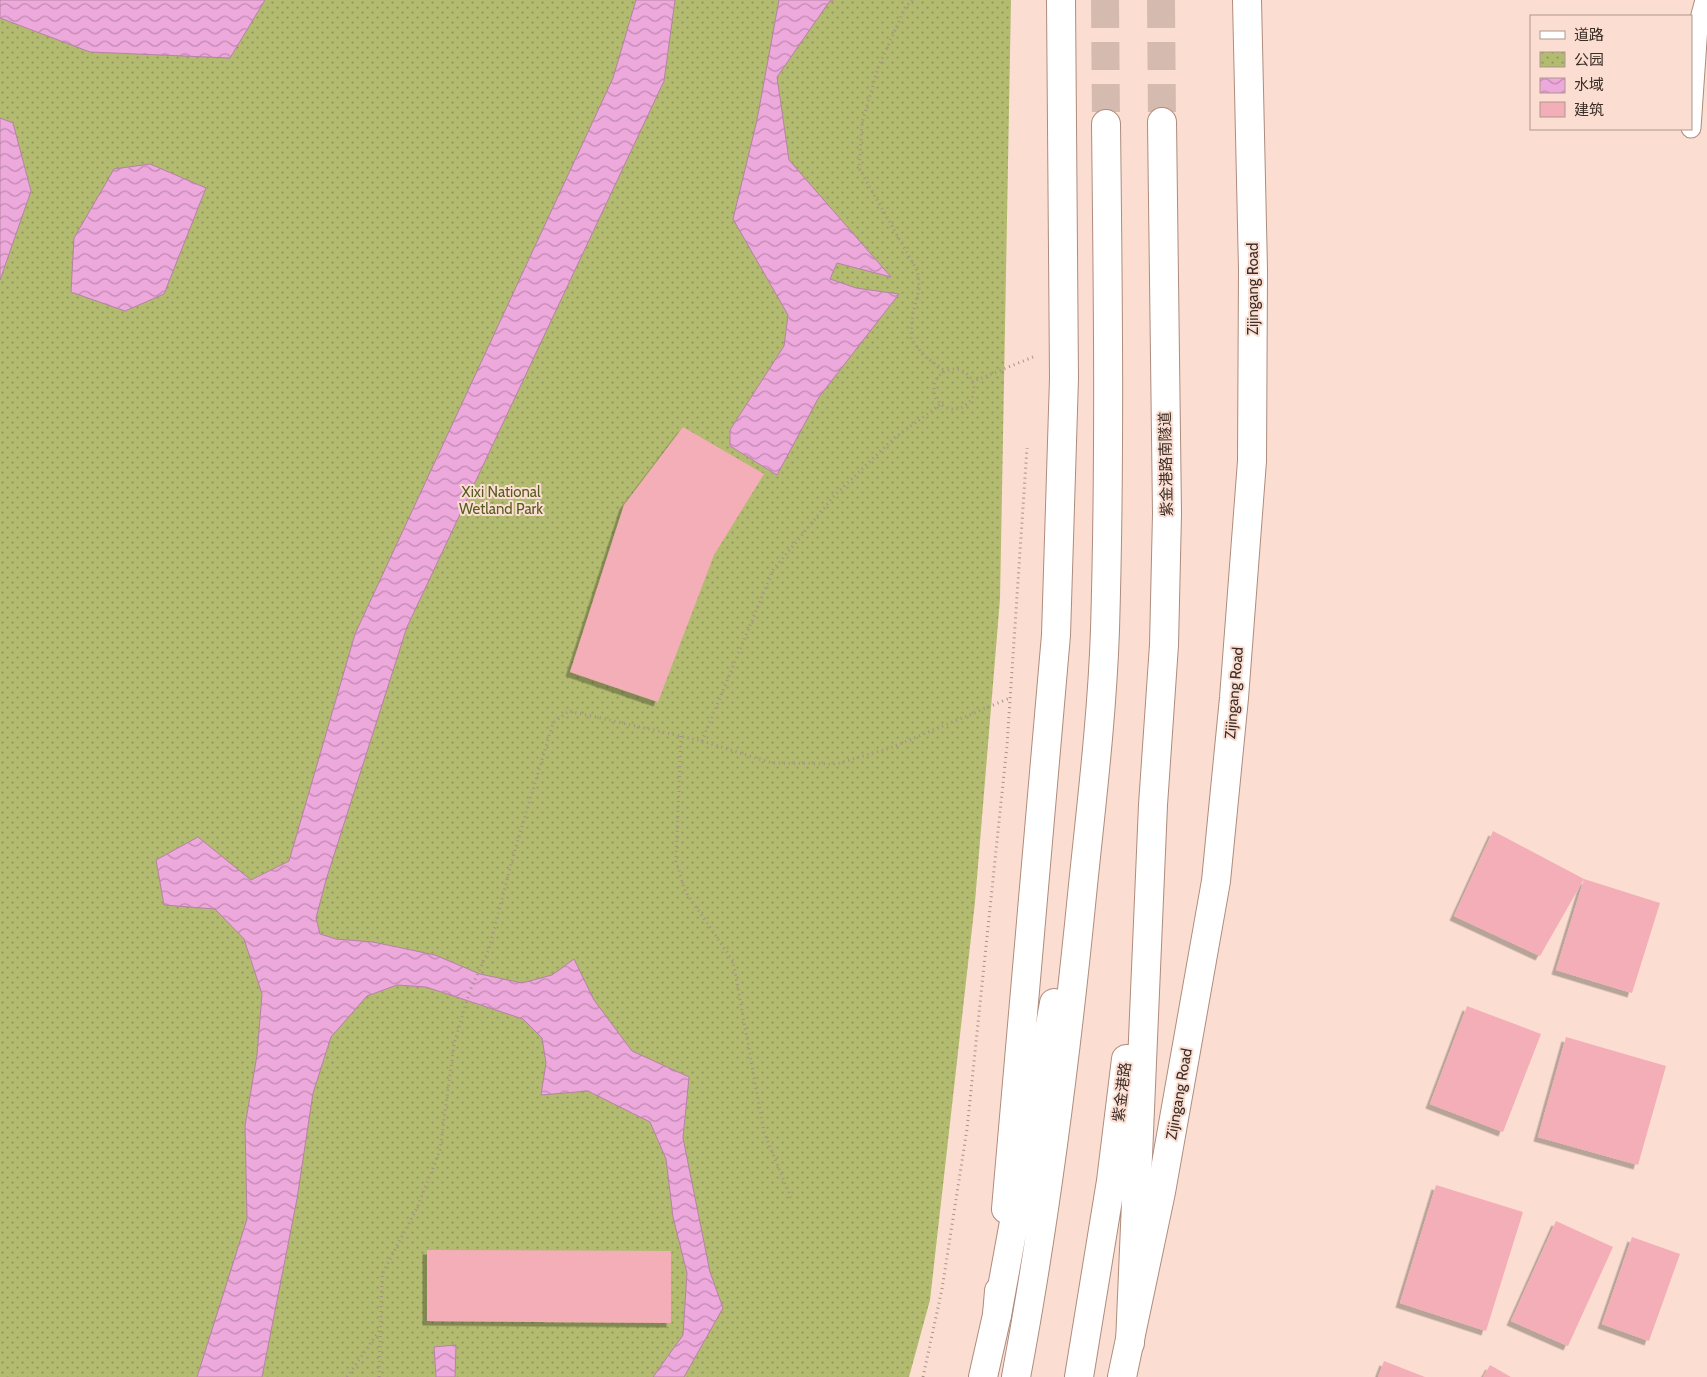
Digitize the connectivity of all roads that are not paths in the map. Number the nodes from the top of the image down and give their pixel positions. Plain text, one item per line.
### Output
1 (1061, 0) edge
2 (1248, 0) edge
3 (1705, 0) edge
4 (1692, 107) edge
5 (1162, 122) tunnel mouth
6 (1106, 124) tunnel mouth
7 (1092, 793) junction
8 (1153, 805) junction
9 (997, 1315) junction
10 (1130, 1342) junction
11 (984, 1377) edge
12 (1016, 1377) edge
13 (1079, 1377) edge
14 (1122, 1377) edge

1 - 9 main road
2 - 10 main road, Zijingang Road
3 - 4 lane
5 - 8 main road, 紫金港路南隧道
6 - 7 main road
7 - 9 main road
7 - 12 main road
8 - 10 main road
8 - 13 main road, 紫金港路
9 - 11 main road
10 - 14 main road, Zijingang Road

